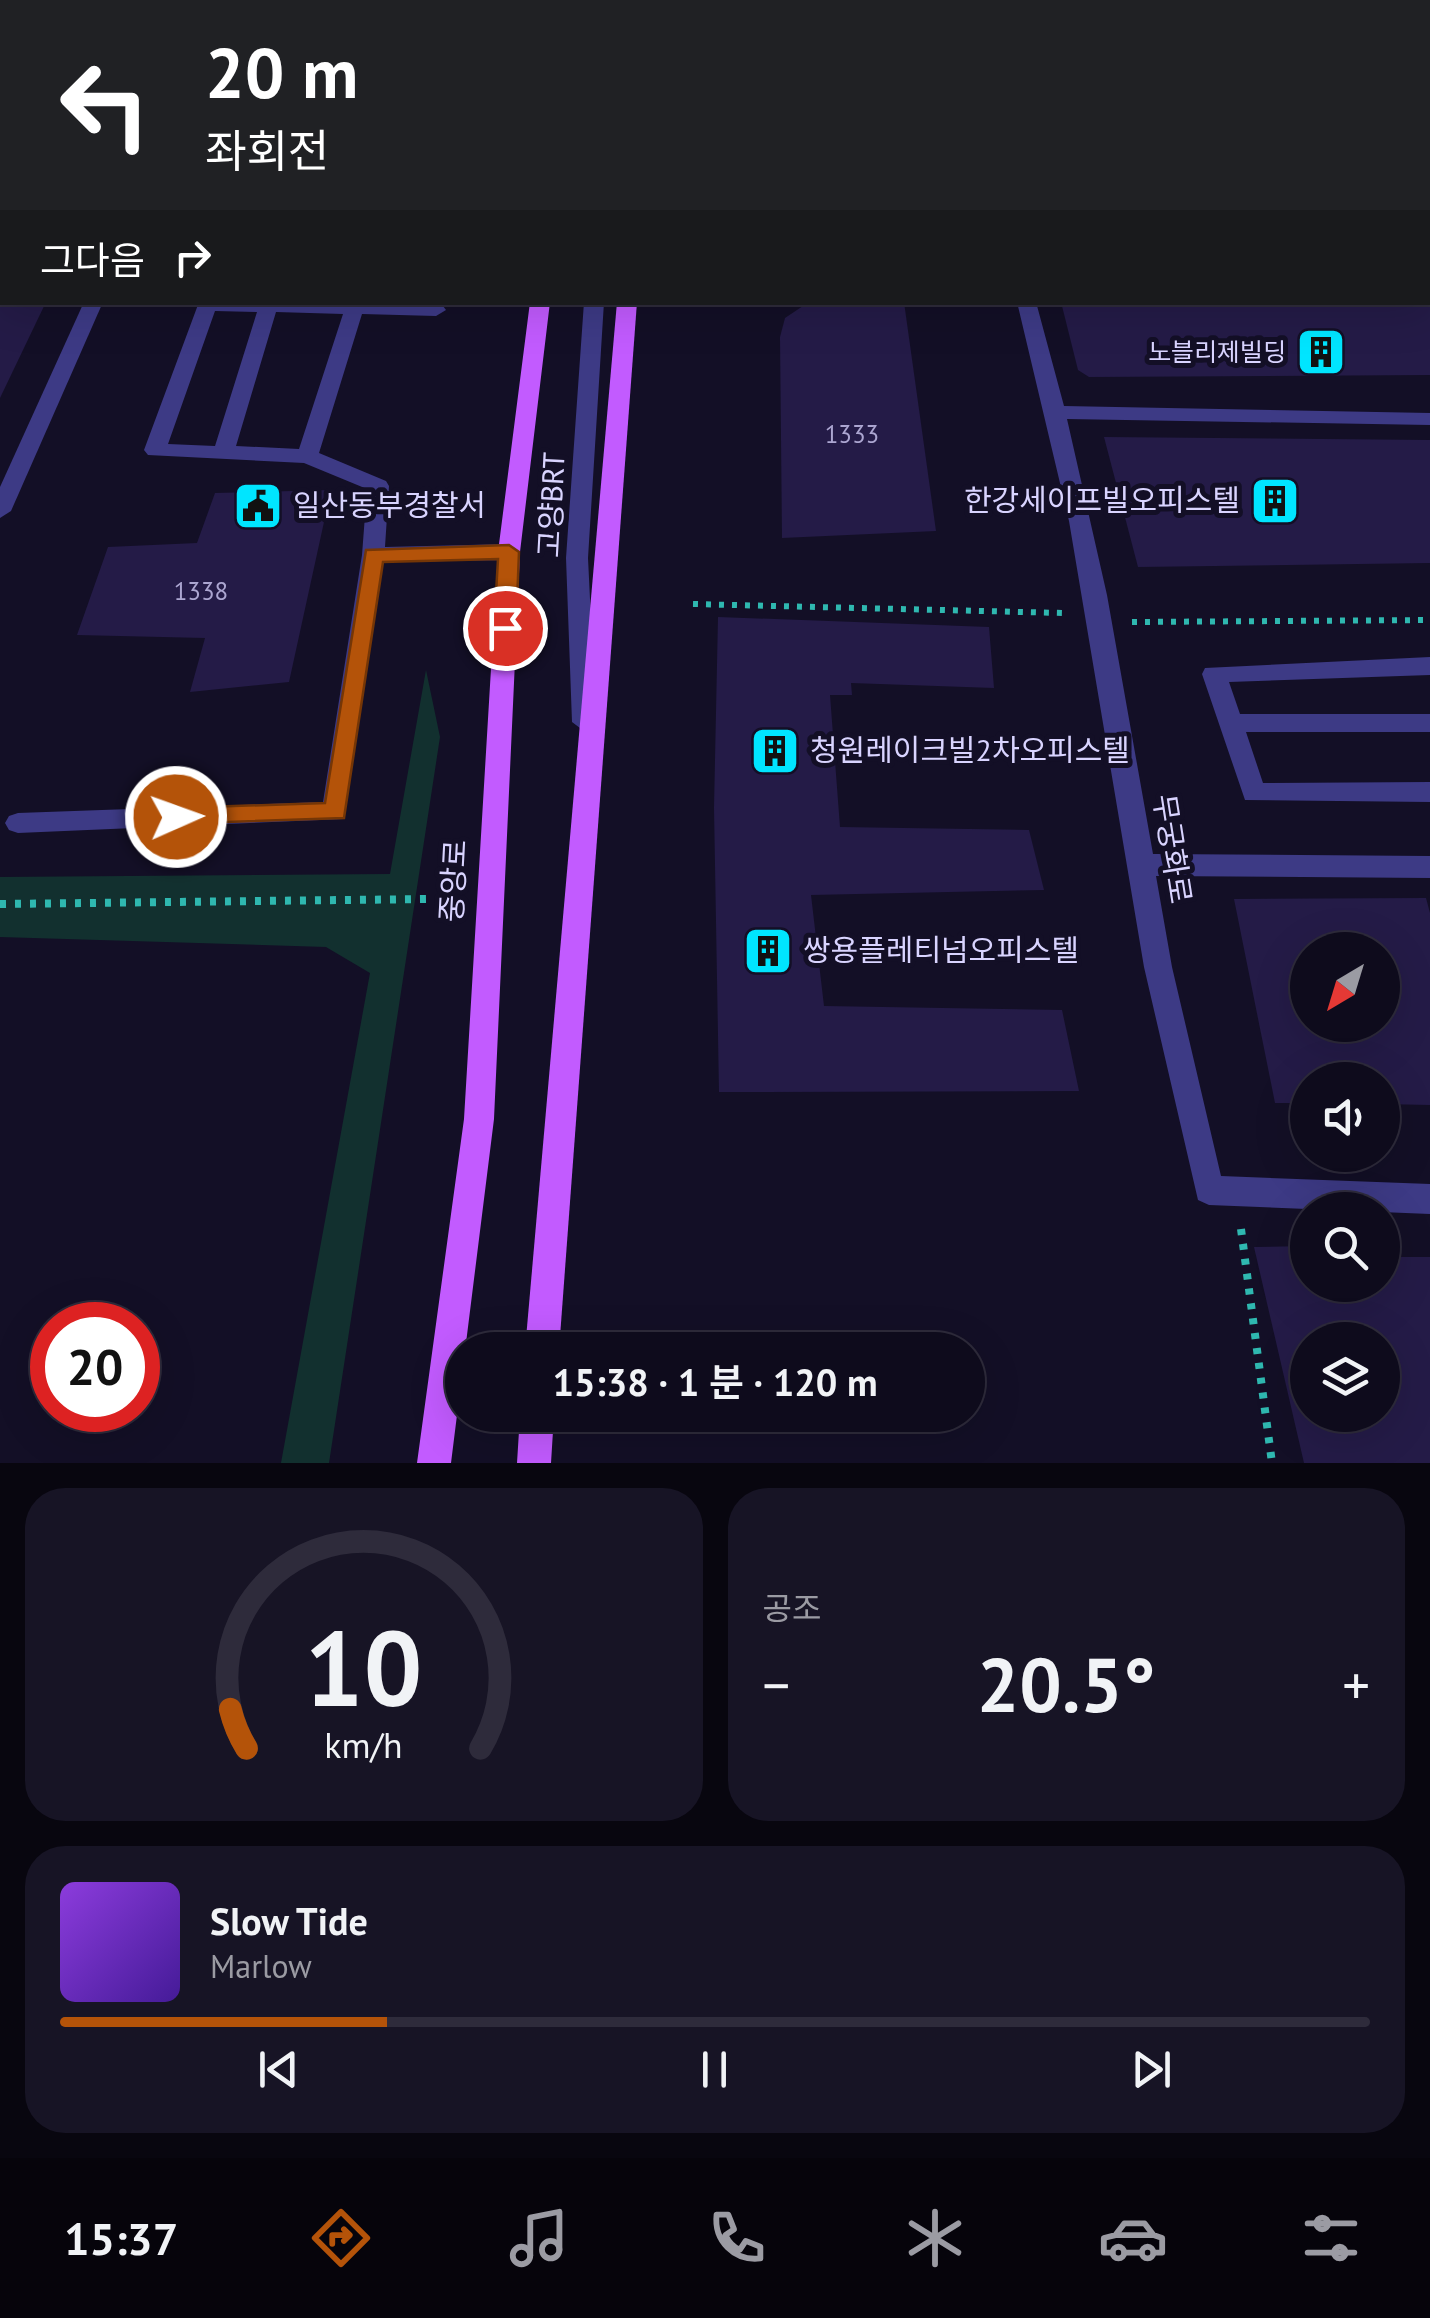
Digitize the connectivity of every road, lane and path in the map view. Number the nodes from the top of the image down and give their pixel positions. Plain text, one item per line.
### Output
1 (93, 305) edge
2 (540, 305) edge
3 (594, 305) edge
4 (627, 305) edge
5 (1027, 305) edge
6 (268, 307) junction
7 (354, 308) junction
8 (436, 310) dead end
9 (1057, 412) junction
10 (1430, 419) edge
11 (224, 453) junction
12 (307, 456) junction
13 (0, 511) edge
14 (509, 552) junction
15 (374, 555) junction
16 (693, 604) dead end
17 (1064, 613) dead end
18 (1430, 620) edge
19 (1131, 622) dead end
20 (1430, 666) edge
21 (1229, 723) junction
22 (1430, 723) edge
23 (586, 772) junction
24 (1430, 792) edge
25 (18, 823) dead end
26 (1142, 865) junction
27 (1430, 867) edge
28 (430, 899) dead end
29 (0, 904) edge
30 (1430, 1198) edge
31 (1241, 1229) dead end
32 (543, 1332) edge
33 (537, 1432) edge
34 (434, 1463) edge
35 (534, 1463) edge
36 (1272, 1463) edge

1 - 13 street
2 - 14 main road, 중앙로
3 - 23 street, 고양BRT
4 - 23 main road
5 - 9 street, 무궁화로
6 - 7 street
6 - 11 street
6 - 11 street
7 - 8 street
7 - 12 street
9 - 10 street
9 - 26 street, 무궁화로
11 - 12 street
12 - 15 street
14 - 15 street
14 - 34 main road, 중앙로
15 - 25 street
16 - 17 path
18 - 19 path
20 - 21 street
21 - 22 street
21 - 24 street
23 - 32 main road
26 - 27 street
26 - 30 street, 무궁화로
28 - 29 path
31 - 36 path
33 - 35 main road

